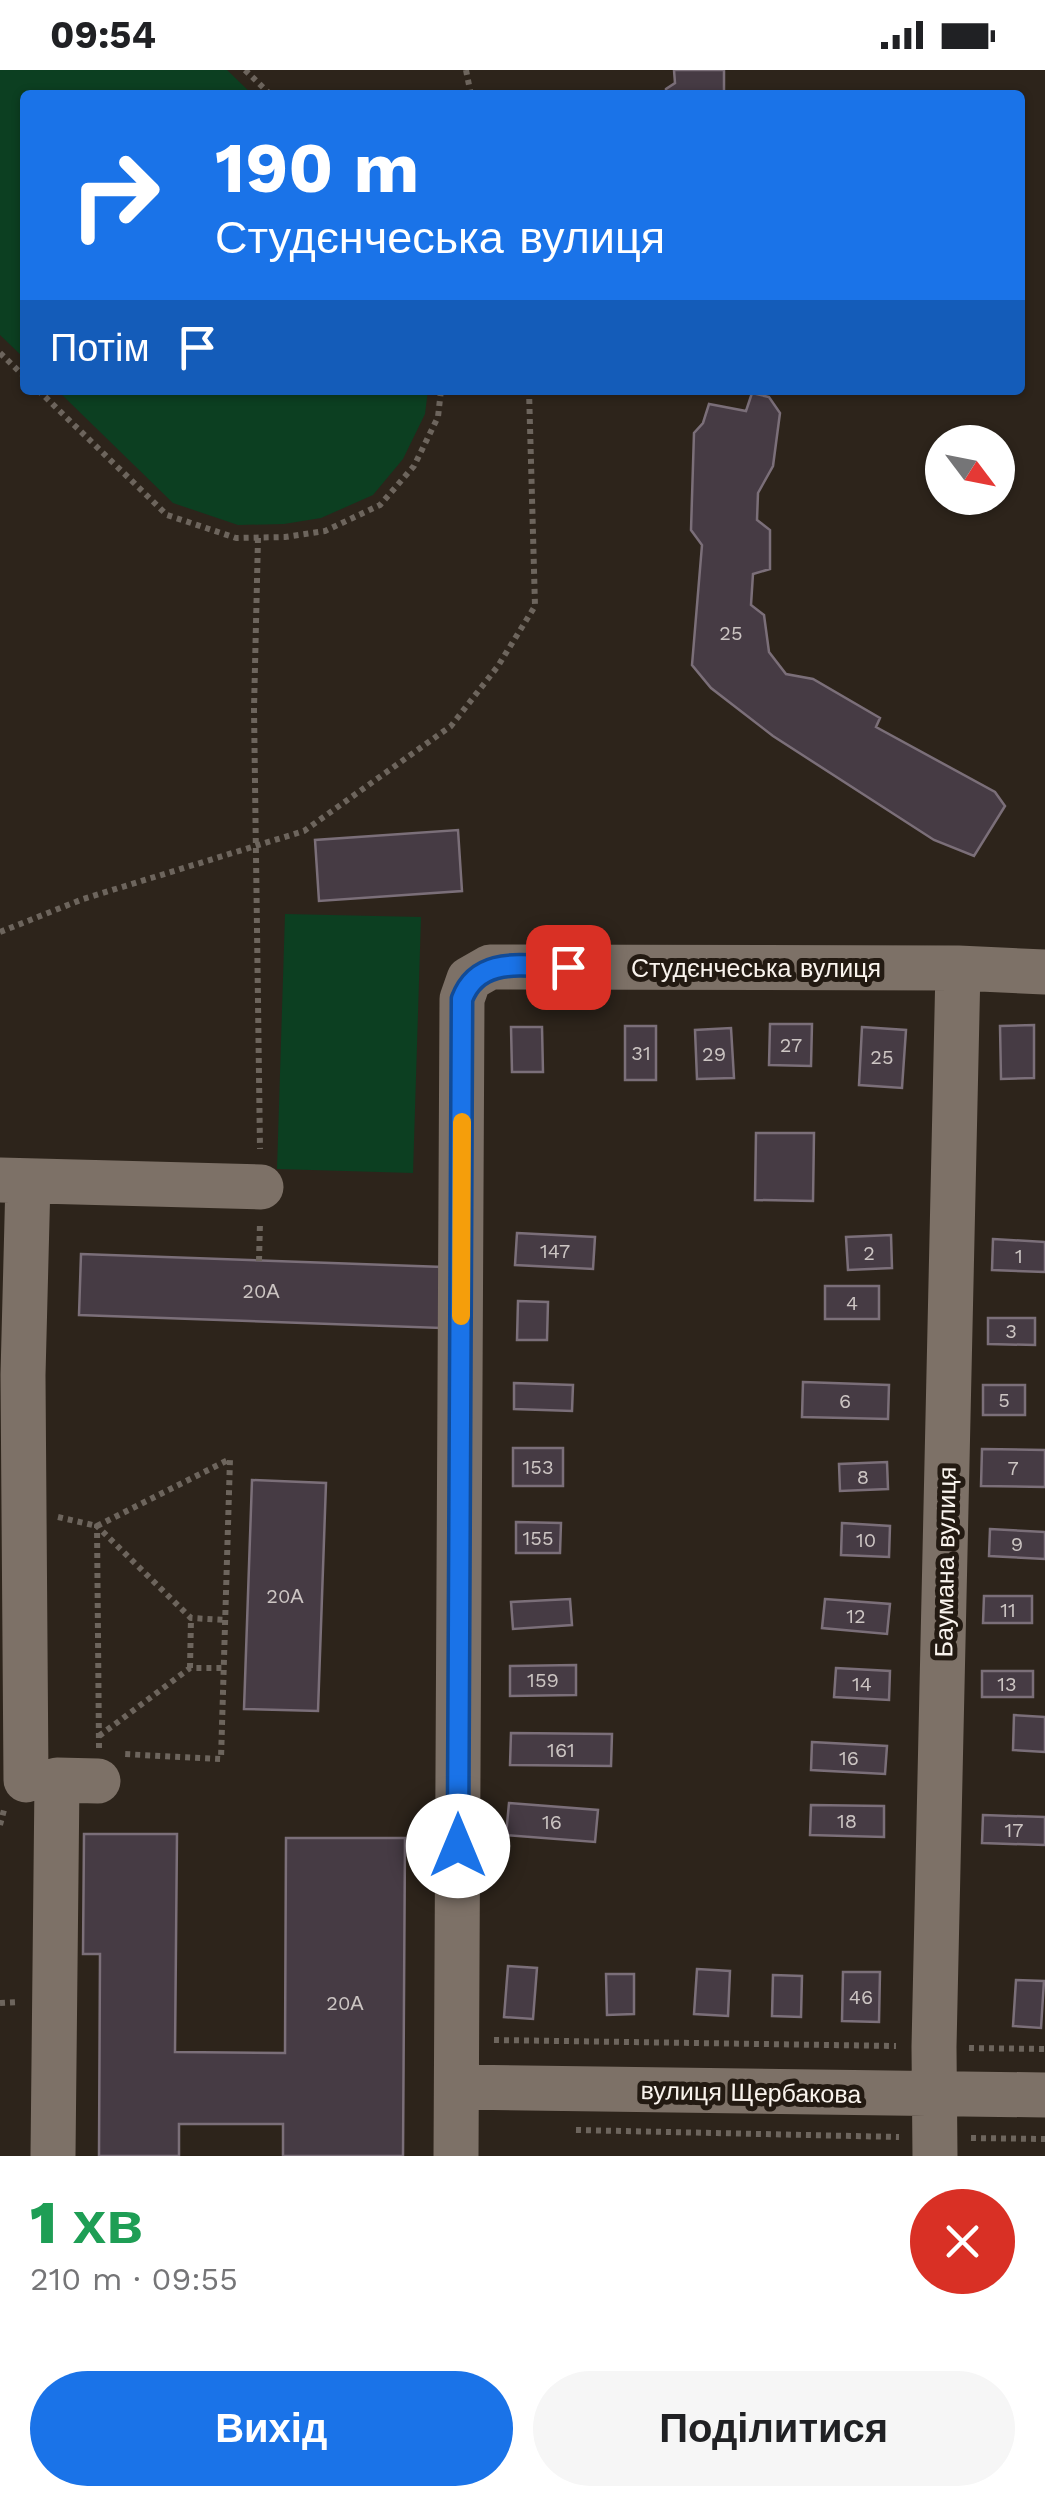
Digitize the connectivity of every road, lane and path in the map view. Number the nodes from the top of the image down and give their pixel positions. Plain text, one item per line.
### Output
1 (246, 70) edge
2 (266, 90) edge
3 (0, 353) edge
4 (20, 372) edge
5 (43, 395) edge
6 (440, 395) edge
7 (528, 395) edge
8 (258, 538) junction
9 (256, 845) junction
10 (0, 932) edge
11 (958, 968) junction
12 (1045, 972) edge
13 (14, 1180) edge
14 (260, 1187) junction
15 (259, 1260) dead end
16 (98, 1526) junction
17 (191, 1618) junction
18 (226, 1620) junction
19 (190, 1668) junction
20 (224, 1668) junction
21 (99, 1736) junction
22 (66, 1771) edge
23 (458, 2039) junction
24 (934, 2047) junction
25 (1045, 2049) edge
26 (458, 2087) junction
27 (1045, 2095) edge
28 (934, 2129) edge
29 (556, 2130) dead end
30 (1045, 2139) edge
31 (54, 2156) edge
32 (456, 2156) edge

1 - 2 path
3 - 4 path
5 - 8 path
6 - 8 path
7 - 9 path
8 - 9 path
9 - 10 path
9 - 14 path
11 - 12 street, Студєнчеська вулиця
11 - 23 street, Студєнчеська вулиця
11 - 24 street, Баумана вулиця
13 - 14 street
13 - 22 street
14 - 15 path
16 - 17 path
16 - 18 path
16 - 21 path
17 - 18 path
17 - 19 path
18 - 20 path
19 - 20 path
19 - 21 path
20 - 22 path
21 - 22 path
22 - 31 street
23 - 24 path
23 - 26 street
24 - 25 path
24 - 28 street, Баумана вулиця
26 - 28 street, вулиця Щербакова
26 - 32 street
27 - 28 street, вулиця Щербакова
28 - 29 path
28 - 30 path

